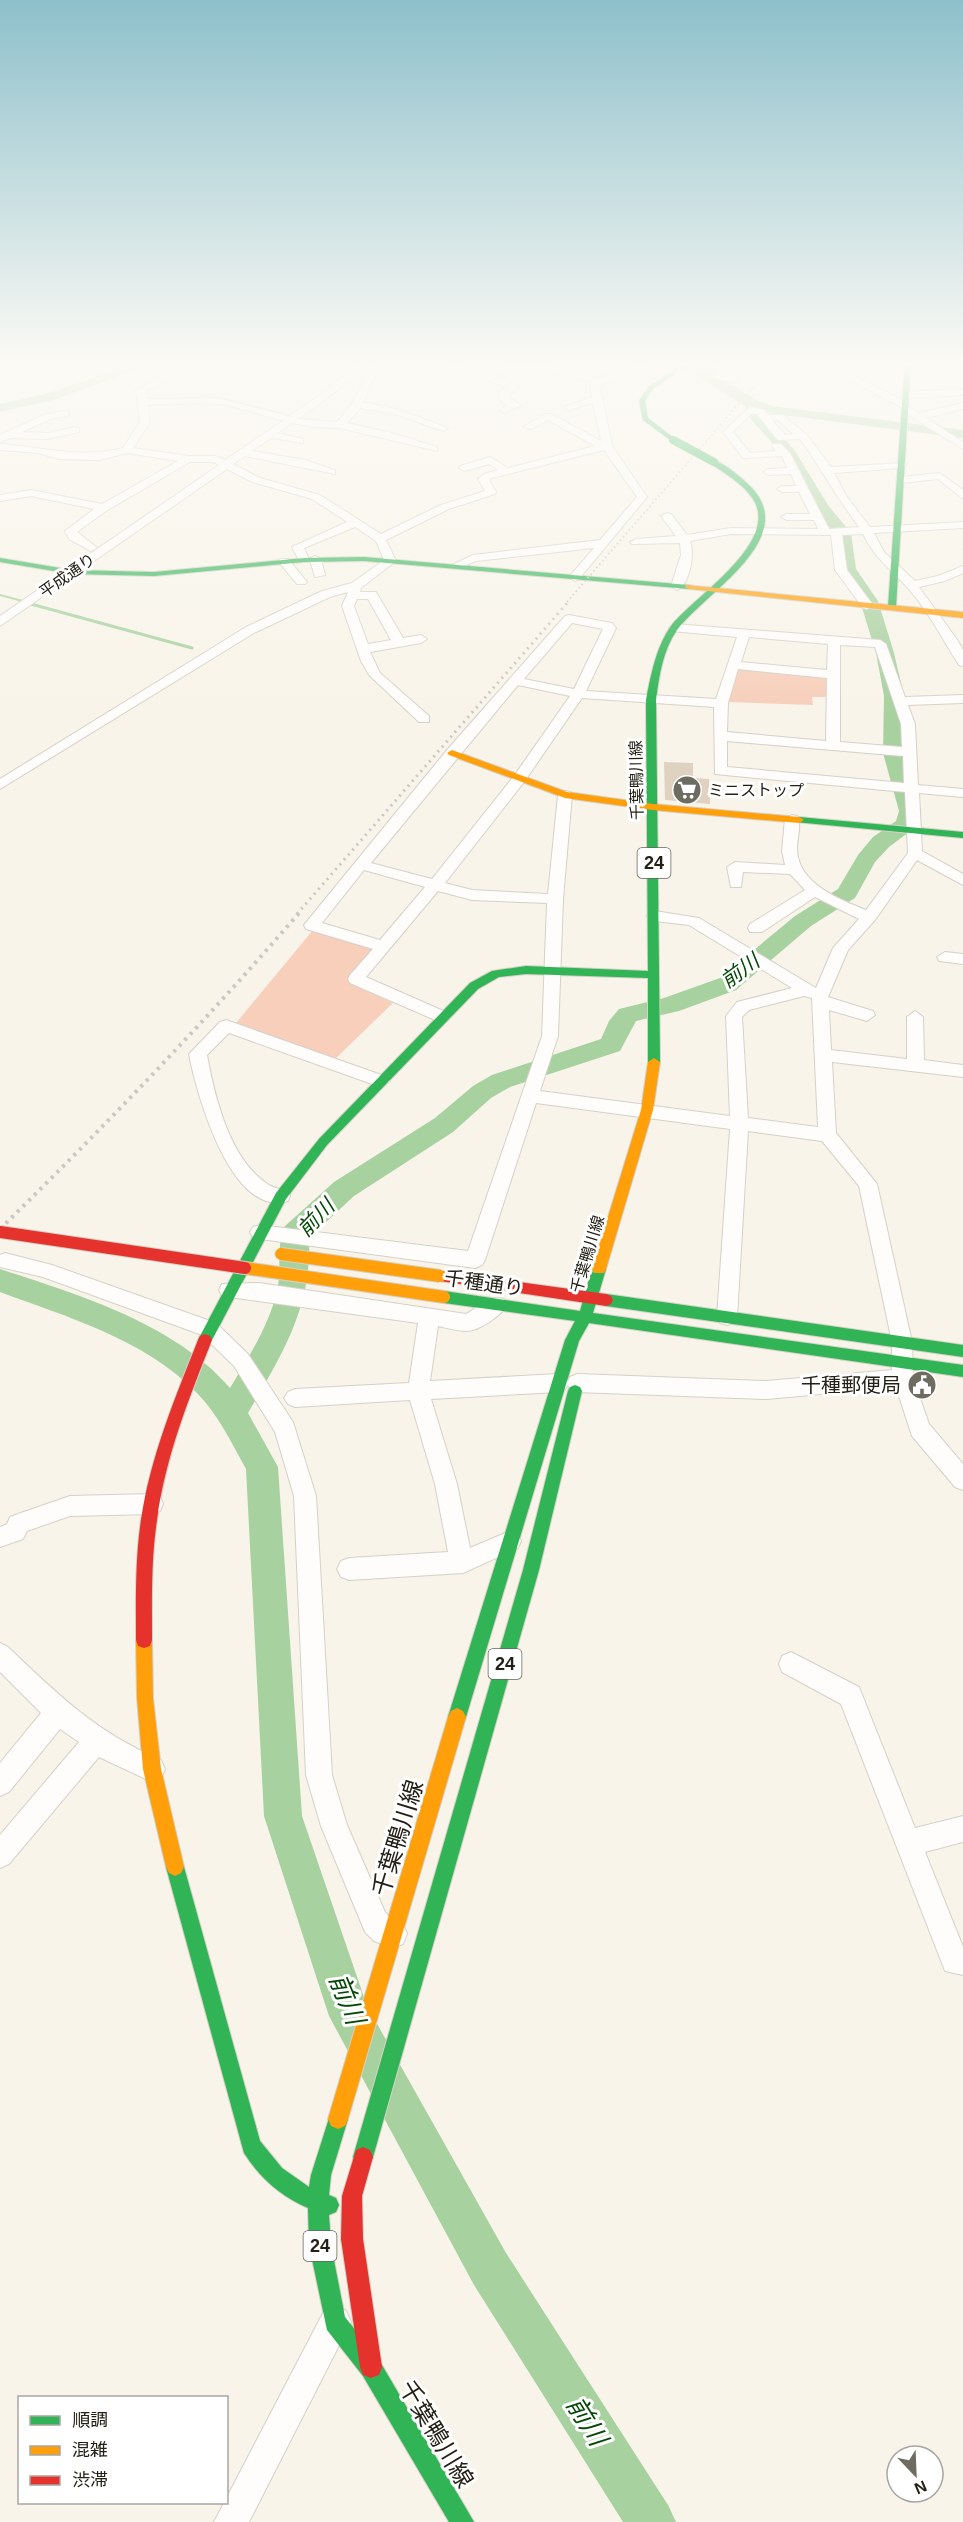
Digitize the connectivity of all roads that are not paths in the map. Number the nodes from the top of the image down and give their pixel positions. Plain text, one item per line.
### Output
1 (154, 479) edge
2 (197, 479) edge
3 (199, 479) edge
4 (256, 479) edge
5 (484, 479) edge
6 (631, 479) edge
7 (739, 479) edge
8 (788, 479) edge
9 (790, 479) edge
10 (797, 479) edge
11 (832, 479) edge
12 (914, 479) edge
13 (943, 479) edge
14 (901, 480) joint
15 (802, 485) junction
16 (963, 496) edge
17 (0, 498) edge
18 (785, 498) junction
19 (103, 508) junction
20 (667, 516) dead end
21 (355, 523) junction
22 (963, 525) edge
23 (898, 528) junction
24 (866, 529) junction
25 (763, 530) junction
26 (830, 532) junction
27 (380, 539) junction
28 (685, 539) junction
29 (636, 542) dead end
30 (603, 543) junction
31 (91, 548) junction
32 (309, 559) junction
33 (0, 560) edge
34 (284, 561) junction
35 (390, 561) junction
36 (456, 566) junction
37 (895, 568) junction
38 (963, 569) edge
39 (66, 571) junction
40 (319, 574) dead end
41 (575, 577) junction
42 (301, 582) dead end
43 (912, 585) junction
44 (677, 586) junction
45 (711, 589) junction
46 (354, 591) junction
47 (867, 605) junction
48 (892, 607) junction
49 (0, 611) edge
50 (933, 612) junction
51 (962, 612) edge
52 (0, 622) edge
53 (675, 628) junction
54 (744, 633) junction
55 (421, 639) dead end
56 (834, 641) junction
57 (399, 643) junction
58 (363, 649) junction
59 (963, 662) edge
60 (733, 665) junction
61 (834, 675) junction
62 (517, 681) junction
63 (578, 694) junction
64 (963, 699) edge
65 (651, 700) junction
66 (902, 700) junction
67 (721, 703) junction
68 (423, 719) dead end
69 (721, 736) junction
70 (833, 745) junction
71 (909, 752) junction
72 (452, 753) junction
73 (519, 779) junction
74 (0, 785) edge
75 (910, 788) junction
76 (963, 793) edge
77 (564, 795) junction
78 (653, 807) junction
79 (792, 819) junction
80 (914, 830) junction
81 (963, 835) edge
82 (915, 853) junction
83 (362, 865) junction
84 (796, 870) junction
85 (963, 880) edge
86 (736, 884) dead end
87 (435, 885) junction
88 (815, 890) junction
89 (555, 899) junction
90 (655, 916) junction
91 (869, 917) junction
92 (756, 928) dead end
93 (381, 946) junction
94 (945, 957) dead end
95 (963, 959) edge
96 (554, 971) junction
97 (653, 975) junction
98 (815, 996) junction
99 (867, 1015) dead end
100 (442, 1017) junction
101 (915, 1017) dead end
102 (825, 1055) junction
103 (916, 1066) junction
104 (963, 1071) edge
105 (381, 1081) junction
106 (529, 1096) junction
107 (647, 1110) junction
108 (739, 1123) junction
109 (827, 1135) junction
110 (281, 1196) junction
111 (0, 1232) edge
112 (260, 1232) junction
113 (239, 1248) dead end
114 (5, 1261) dead end
115 (229, 1290) junction
116 (591, 1298) junction
117 (497, 1305) junction
118 (585, 1317) junction
119 (727, 1317) junction
120 (429, 1318) junction
121 (209, 1329) junction
122 (588, 1342) dead end
123 (963, 1351) edge
124 (903, 1361) junction
125 (963, 1371) edge
126 (572, 1379) junction
127 (418, 1392) junction
128 (295, 1398) dead end
129 (963, 1480) edge
130 (152, 1504) junction
131 (0, 1537) edge
132 (510, 1541) junction
133 (463, 1562) junction
134 (349, 1569) dead end
135 (0, 1655) edge
136 (791, 1664) dead end
137 (58, 1712) junction
138 (97, 1740) junction
139 (152, 1769) junction
140 (0, 1783) edge
141 (963, 1829) edge
142 (908, 1843) junction
143 (0, 1855) edge
144 (393, 1934) junction
145 (963, 1961) edge
146 (318, 2203) junction
147 (350, 2210) junction
148 (334, 2322) junction
149 (372, 2368) junction
150 (231, 2522) edge
151 (462, 2522) edge

1 - 19 street
2 - 31 street, 平成通り
3 - 39 street, 平成通り
4 - 21 street
5 - 27 street
6 - 30 street
7 - 25 street, bridge
8 - 15 street
9 - 15 street
10 - 15 street
11 - 24 street
12 - 14 street
13 - 16 street
14 - 23 street
15 - 18 street
15 - 18 street
15 - 18 street
15 - 26 street
17 - 19 street
19 - 31 street
20 - 28 street
21 - 27 street
21 - 32 street
22 - 23 street
23 - 24 street
23 - 37 street
24 - 26 street
24 - 37 street
25 - 26 street
25 - 28 street
25 - 45 street, 千葉鴨川線 / 24
26 - 47 street
27 - 35 street
28 - 29 street
28 - 44 street
30 - 36 street
30 - 41 street
31 - 39 street, 平成通り
32 - 34 street
32 - 35 street
32 - 40 street
33 - 39 street
34 - 39 street
34 - 42 street
35 - 36 street
35 - 46 street
36 - 41 street
37 - 43 street
37 - 48 street
38 - 43 street
39 - 49 street, 平成通り
39 - 52 street, 平成通り
41 - 44 street
43 - 50 street
44 - 45 street
45 - 47 street
45 - 53 street, 千葉鴨川線 / 24
46 - 57 street
46 - 58 street
46 - 74 street
47 - 48 street
48 - 50 street
50 - 51 street
50 - 59 street
53 - 54 street
53 - 65 street, 千葉鴨川線 / 24
54 - 56 street
54 - 60 street
55 - 57 street
56 - 61 street
56 - 66 street
57 - 58 street
58 - 68 street
60 - 61 street
60 - 67 street
61 - 70 street
62 - 63 street
62 - 63 street
62 - 72 street
63 - 65 street
63 - 73 street
64 - 66 street
65 - 67 street
65 - 78 street, 千葉鴨川線 / 24
66 - 71 street
67 - 69 street
69 - 70 street
69 - 75 street
70 - 71 street
71 - 75 street
72 - 73 street
72 - 83 street
73 - 77 street
73 - 87 street
75 - 76 street
75 - 80 street
77 - 78 street
77 - 89 street
78 - 79 street
78 - 90 street, 千葉鴨川線 / 24
79 - 80 street
79 - 84 street
80 - 81 street
80 - 82 street
82 - 85 street
82 - 91 street
83 - 87 street
83 - 93 street
84 - 86 street
84 - 88 street
87 - 89 street
87 - 93 street
88 - 91 street
88 - 92 street
89 - 96 street
90 - 97 street, 千葉鴨川線 / 24
90 - 98 street
91 - 98 street
93 - 100 street
94 - 95 street
96 - 97 street
96 - 100 street
96 - 106 street
97 - 107 street, 千葉鴨川線 / 24
98 - 99 street
98 - 102 street
98 - 108 street
100 - 105 street
101 - 103 street
102 - 103 street
102 - 109 street
103 - 104 street
105 - 110 street
105 - 110 street
106 - 107 street
106 - 112 street
107 - 108 street
107 - 116 street, 千葉鴨川線 / 24
108 - 109 street
108 - 119 street
109 - 124 street
110 - 112 street
111 - 117 street, 千種通り, bridge
112 - 115 street
113 - 116 street, 千種通り, bridge
114 - 121 street
115 - 120 street
115 - 121 street
116 - 118 street, 千葉鴨川線 / 24
116 - 119 street, 千種通り
117 - 118 street, 千種通り
117 - 120 street
118 - 122 street, 千葉鴨川線 / 24
118 - 124 street, 千種通り
118 - 126 street, 千葉鴨川線 / 24
119 - 124 street, 千種通り
120 - 127 street
121 - 130 street
121 - 144 street
123 - 124 street, 千種通り
124 - 125 street, 千種通り
124 - 126 street
124 - 129 street
126 - 127 street
126 - 132 street, 千葉鴨川線 / 24
126 - 147 street, 千葉鴨川線 / 24
127 - 128 street
127 - 133 street
130 - 131 street
130 - 139 street
132 - 133 street
132 - 144 street, 千葉鴨川線 / 24
133 - 134 street
135 - 137 street
136 - 142 street
137 - 138 street
137 - 140 street
138 - 139 street
138 - 143 street
139 - 146 street
141 - 142 street
142 - 145 street
144 - 146 street, 千葉鴨川線 / 24
146 - 147 street
146 - 148 street, 千葉鴨川線 / 24
147 - 149 street, 千葉鴨川線 / 24
148 - 149 street, 千葉鴨川線 / 24
148 - 150 street
149 - 151 street, 千葉鴨川線 / 24

